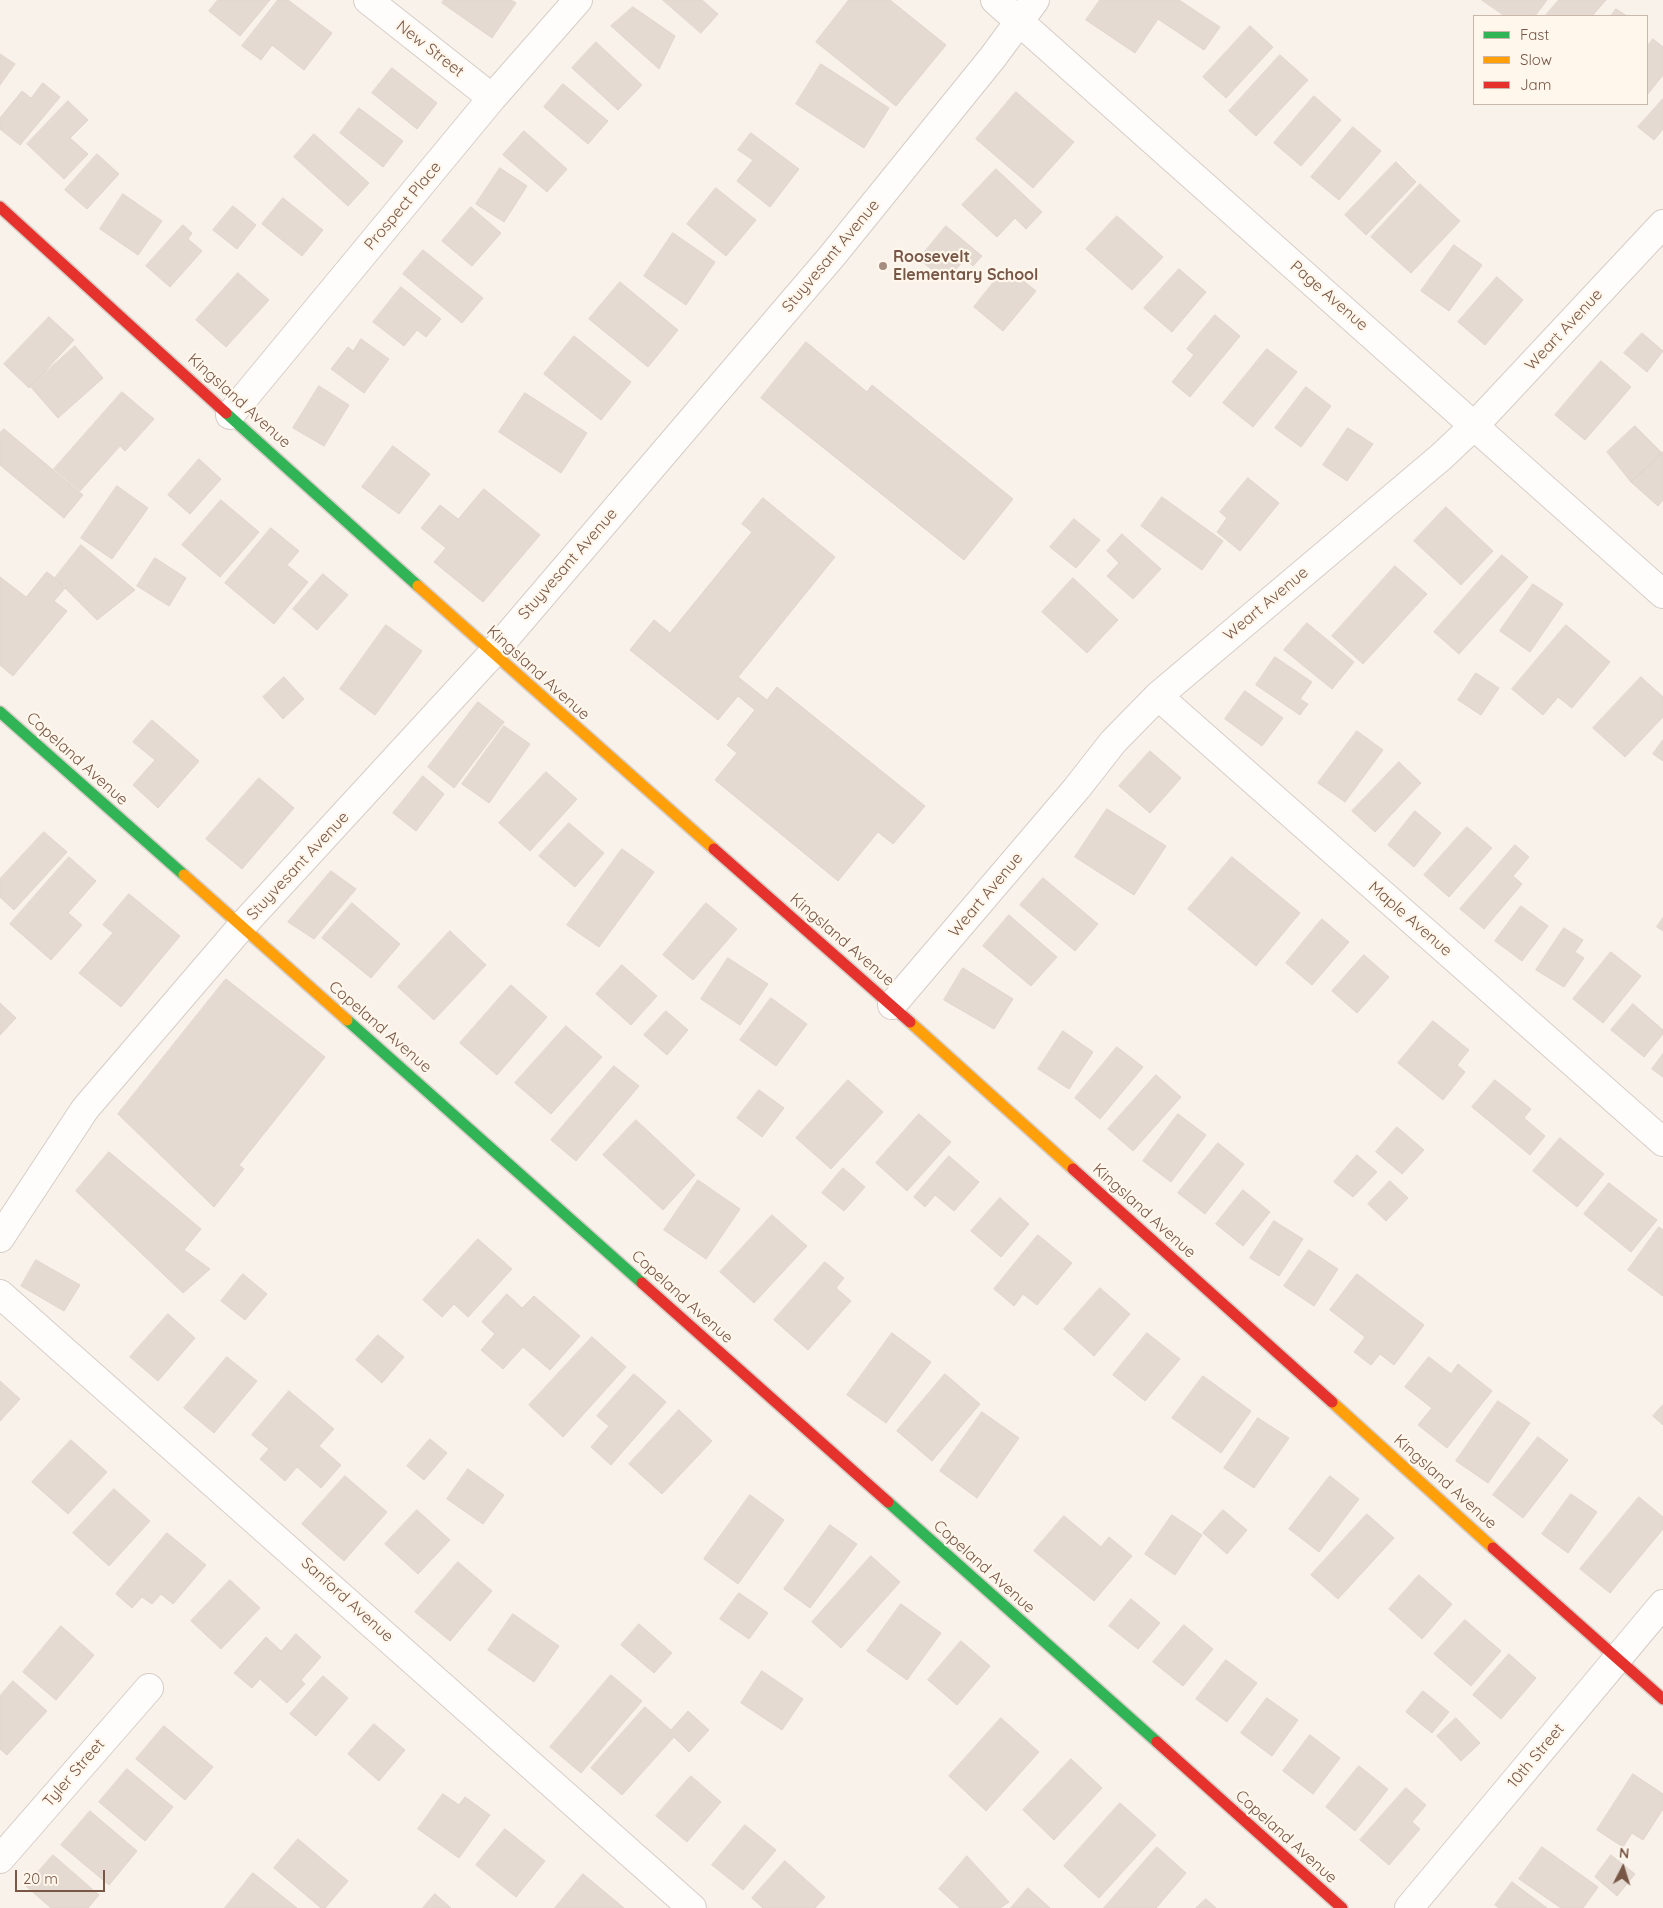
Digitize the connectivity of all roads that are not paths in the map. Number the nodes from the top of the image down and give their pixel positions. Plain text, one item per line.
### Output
1 (368, 0) edge
2 (578, 0) edge
3 (995, 0) edge
4 (1035, 0) edge
5 (1019, 22) junction
6 (492, 98) junction
7 (0, 207) edge
8 (1663, 224) edge
9 (230, 415) junction
10 (1475, 425) junction
11 (1663, 594) edge
12 (492, 654) junction
13 (1158, 696) junction
14 (0, 712) edge
15 (241, 927) junction
16 (892, 1006) junction
17 (1663, 1142) edge
18 (0, 1238) edge
19 (0, 1294) edge
20 (1663, 1604) edge
21 (1617, 1659) junction
22 (149, 1688) dead end
23 (1663, 1698) edge
24 (0, 1859) edge
25 (692, 1908) edge
26 (1342, 1908) edge
27 (1409, 1908) edge

1 - 6 street, New Street
2 - 6 street, Prospect Place
3 - 5 street, Page Avenue
4 - 5 street, Stuyvesant Avenue
5 - 10 street, Page Avenue
5 - 12 street, Stuyvesant Avenue
6 - 9 street, Prospect Place
7 - 9 main road, Kingsland Avenue
8 - 10 street, Weart Avenue
9 - 12 main road, Kingsland Avenue
10 - 11 street, Page Avenue
10 - 13 street, Weart Avenue
12 - 15 street, Stuyvesant Avenue
12 - 16 main road, Kingsland Avenue
13 - 16 street, Weart Avenue
13 - 17 street, Maple Avenue
14 - 15 main road, Copeland Avenue
15 - 18 street, Stuyvesant Avenue
15 - 26 main road, Copeland Avenue
16 - 21 main road, Kingsland Avenue
19 - 25 street, Sanford Avenue
20 - 21 street, 10th Street
21 - 23 main road, Kingsland Avenue
21 - 27 street, 10th Street
22 - 24 street, Tyler Street

